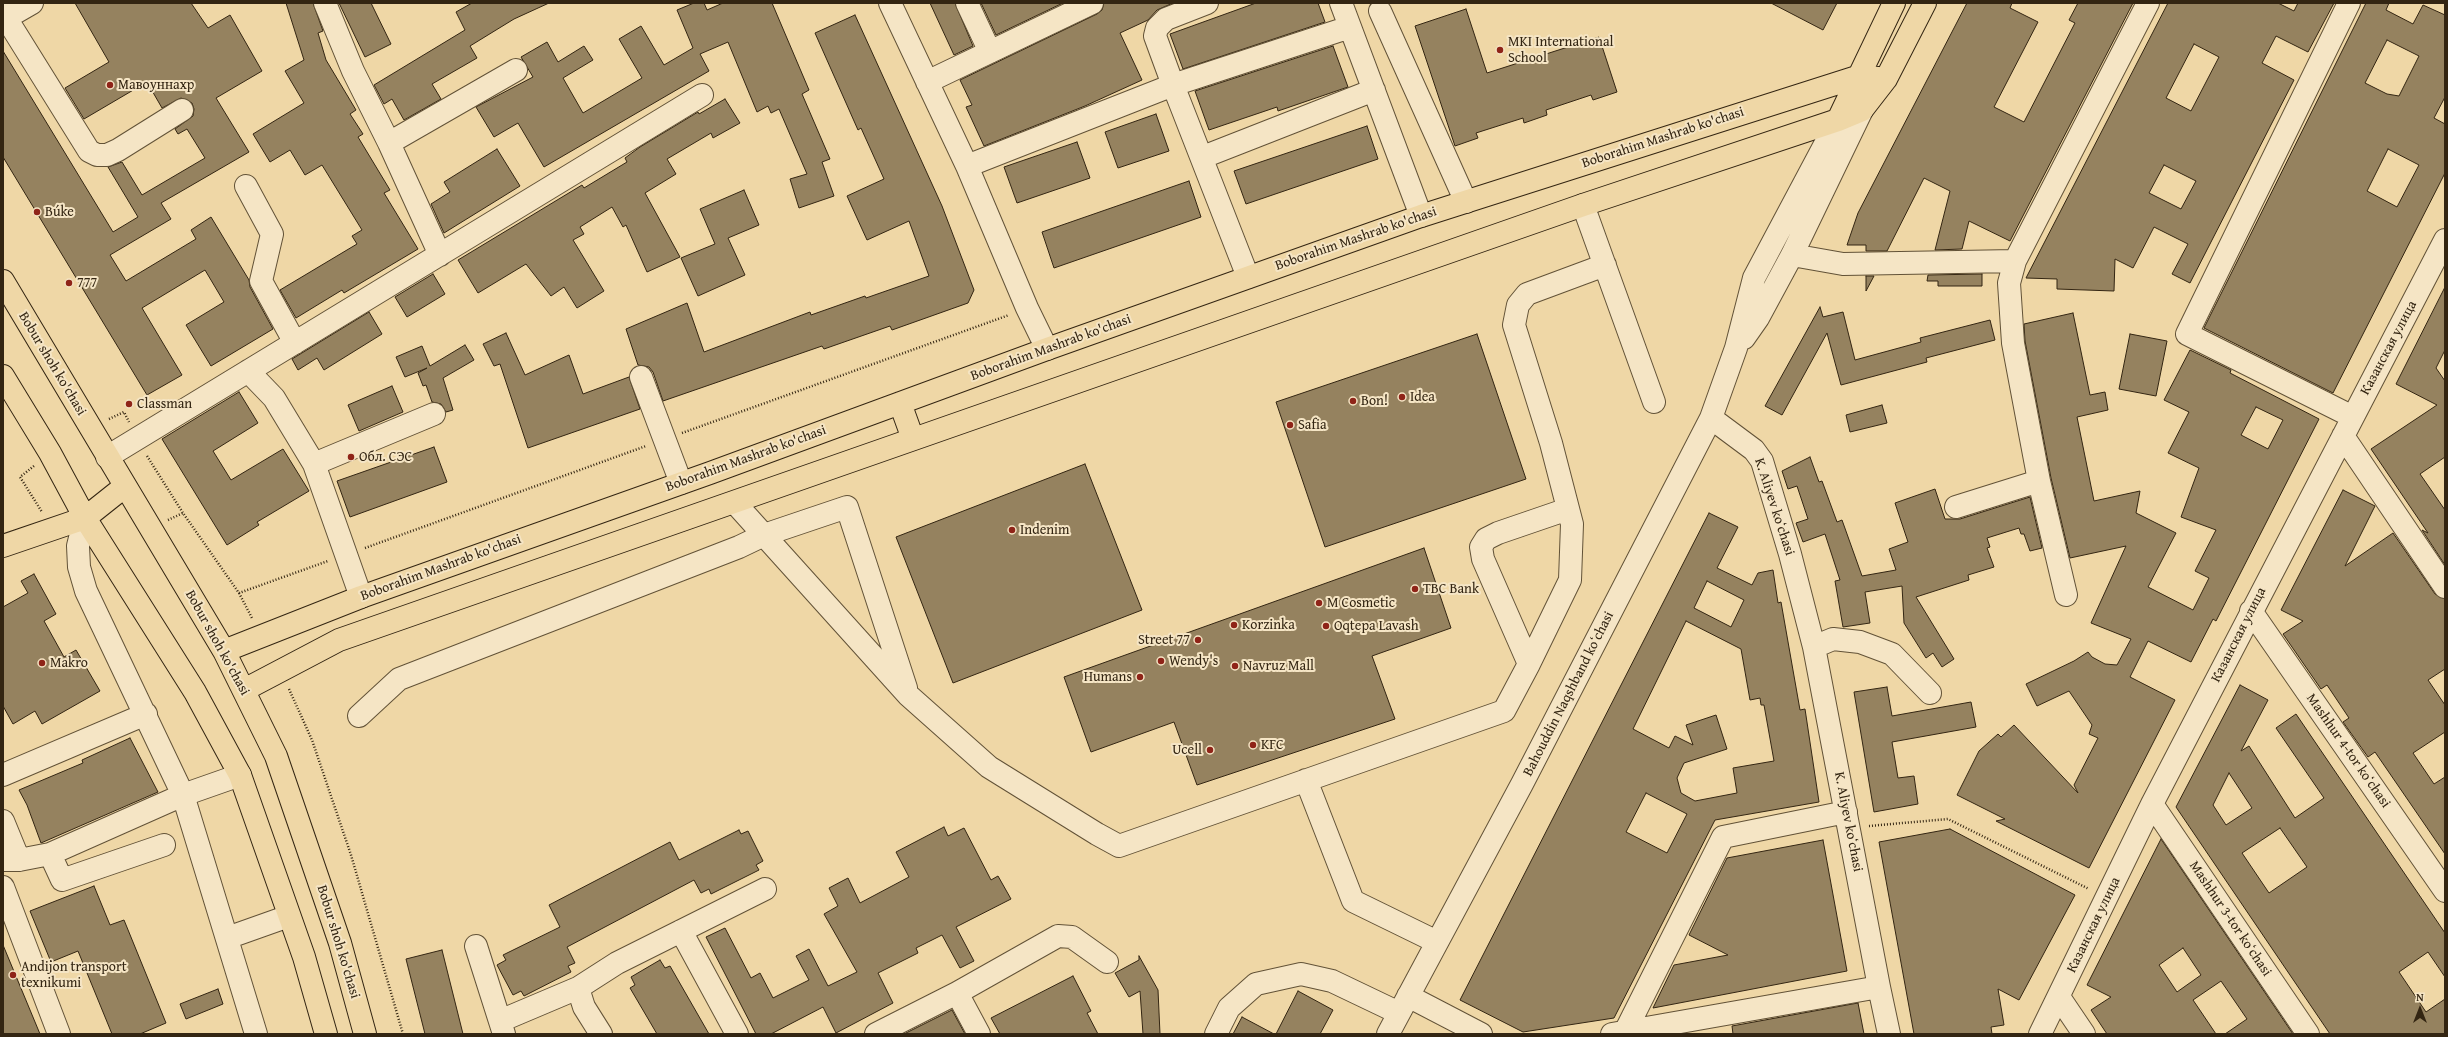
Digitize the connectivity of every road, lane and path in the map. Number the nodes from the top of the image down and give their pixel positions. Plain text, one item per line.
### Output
1 (32, 3) edge
2 (325, 3) edge
3 (890, 3) edge
4 (967, 3) edge
5 (1092, 3) edge
6 (1207, 3) edge
7 (1341, 3) edge
8 (1894, 3) edge
9 (1925, 3) edge
10 (2148, 3) edge
11 (2348, 3) edge
12 (1380, 11) dead end
13 (5, 15) edge
14 (1350, 27) junction
15 (990, 52) junction
16 (516, 70) dead end
17 (1860, 76) junction
18 (1886, 79) junction
19 (927, 82) junction
20 (1172, 85) junction
21 (1374, 90) junction
22 (702, 96) dead end
23 (182, 110) dead end
24 (1862, 110) junction
25 (1838, 120) junction
26 (389, 144) junction
27 (1203, 157) junction
28 (967, 166) junction
29 (246, 186) dead end
30 (1466, 202) junction
31 (1583, 205) junction
32 (1421, 216) junction
33 (2443, 250) edge
34 (440, 255) junction
35 (1792, 255) junction
36 (2015, 261) junction
37 (1605, 265) junction
38 (1248, 277) junction
39 (3, 281) edge
40 (1026, 308) junction
41 (295, 343) junction
42 (1736, 348) junction
43 (1047, 349) junction
44 (248, 371) junction
45 (3, 376) edge
46 (641, 377) dead end
47 (1654, 402) dead end
48 (900, 403) junction
49 (434, 414) dead end
50 (2353, 417) junction
51 (1711, 418) junction
52 (2342, 436) junction
53 (665, 439) junction
54 (913, 439) junction
55 (107, 457) junction
56 (314, 464) junction
57 (2040, 481) junction
58 (681, 483) junction
59 (124, 487) junction
60 (735, 502) junction
61 (1956, 507) dead end
62 (1568, 509) junction
63 (85, 518) junction
64 (150, 528) junction
65 (764, 535) junction
66 (3, 546) edge
67 (345, 555) junction
68 (2445, 587) edge
69 (239, 594) junction
70 (2066, 595) dead end
71 (361, 597) junction
72 (2251, 612) junction
73 (261, 635) junction
74 (1814, 647) junction
75 (224, 651) junction
76 (1529, 664) junction
77 (281, 670) junction
78 (244, 690) junction
79 (1930, 693) dead end
80 (908, 694) junction
81 (146, 714) junction
82 (359, 716) dead end
83 (3, 775) edge
84 (240, 775) junction
85 (1306, 780) junction
86 (183, 795) junction
87 (2152, 804) junction
88 (1847, 820) junction
89 (3, 821) edge
90 (164, 845) dead end
91 (50, 854) junction
92 (11, 860) edge
93 (3, 887) edge
94 (765, 889) dead end
95 (2445, 890) edge
96 (2107, 899) junction
97 (289, 916) junction
98 (681, 931) junction
99 (227, 938) junction
100 (1437, 942) junction
101 (476, 946) dead end
102 (1107, 962) dead end
103 (1879, 987) junction
104 (578, 988) junction
105 (957, 993) junction
106 (2059, 997) junction
107 (1404, 1004) junction
108 (502, 1027) edge
109 (1619, 1033) edge
110 (59, 1034) edge
111 (256, 1034) edge
112 (326, 1034) edge
113 (365, 1034) edge
114 (403, 1034) edge
115 (601, 1034) edge
116 (737, 1034) edge
117 (876, 1034) edge
118 (979, 1034) edge
119 (1216, 1034) edge
120 (1388, 1034) edge
121 (1481, 1034) edge
122 (1889, 1034) edge
123 (2040, 1034) edge
124 (2084, 1034) edge
125 (2308, 1034) edge

1 - 13 street
2 - 26 street
3 - 19 street
4 - 15 street
5 - 15 street
6 - 20 street
7 - 14 street
8 - 17 main road
9 - 18 main road
10 - 36 street
11 - 50 street
12 - 30 street
13 - 23 street
14 - 20 street
14 - 21 street
15 - 19 street
16 - 26 street
17 - 18 main road, Boborahim Mashrab ko'chasi
17 - 25 main road
17 - 30 main road, Boborahim Mashrab ko'chasi
18 - 24 main road
19 - 28 street
20 - 27 street
20 - 28 street
21 - 27 street
21 - 32 street
22 - 34 street
24 - 25 main road
24 - 35 street
25 - 31 main road
25 - 42 street
26 - 34 street
27 - 38 street
28 - 40 street
29 - 41 street
30 - 32 main road, Boborahim Mashrab ko'chasi
31 - 37 street
31 - 54 main road
32 - 38 main road, Boborahim Mashrab ko'chasi
33 - 50 street, Казанская улица
34 - 41 street
35 - 36 street
35 - 42 street
36 - 57 street
37 - 47 street
37 - 62 street
38 - 43 main road, Boborahim Mashrab ko'chasi
39 - 55 main road, Bobur shoh ko'chasi
40 - 43 street
40 - 53 path
41 - 44 street
42 - 51 street, Bahouddin Naqshband koʻchasi
43 - 48 main road, Boborahim Mashrab ko'chasi
44 - 55 street
44 - 56 street
45 - 63 main road
46 - 53 street
48 - 54 main road
48 - 58 main road, Boborahim Mashrab ko'chasi
49 - 56 street
50 - 52 street, Казанская улица
51 - 74 street, K. Aliyev koʻchasi
51 - 100 street, Bahouddin Naqshband koʻchasi
52 - 68 street
52 - 72 street, Казанская улица
53 - 58 street
53 - 67 path
54 - 60 main road
55 - 59 main road, Bobur shoh ko'chasi
56 - 67 street
57 - 61 street
57 - 70 street
58 - 71 main road, Boborahim Mashrab ko'chasi
59 - 63 main road
59 - 64 main road, Bobur shoh ko'chasi
60 - 65 street
60 - 77 main road
62 - 76 street
62 - 76 street
63 - 66 main road
63 - 81 street
63 - 84 main road
64 - 69 path
64 - 75 main road, Bobur shoh ko'chasi
65 - 80 street
65 - 80 street
65 - 82 street
67 - 69 path
67 - 71 street
69 - 73 path
71 - 73 main road, Boborahim Mashrab ko'chasi
72 - 87 street, Казанская улица
72 - 95 street, Mashhur 4-tor koʻchasi
73 - 75 main road, Boborahim Mashrab ko'chasi
74 - 79 street
74 - 88 street, K. Aliyev koʻchasi
75 - 78 main road, Bobur shoh ko'chasi
76 - 85 street
77 - 78 main road
77 - 114 path
78 - 113 main road, Bobur shoh ko'chasi
80 - 85 street
81 - 83 street
81 - 86 street
84 - 86 street
84 - 97 main road
85 - 100 street
86 - 91 street
86 - 99 street
87 - 96 street, Казанская улица
87 - 125 street, Mashhur 3-tor koʻchasi
88 - 96 path
88 - 103 street, K. Aliyev koʻchasi
88 - 109 street
89 - 92 street
90 - 91 street
91 - 92 street
93 - 110 street
94 - 98 street
96 - 106 street, Казанская улица
97 - 99 street
97 - 112 main road
98 - 104 street
98 - 116 street
99 - 111 street
100 - 107 street, Bahouddin Naqshband koʻchasi
101 - 108 street
102 - 105 street
103 - 109 street
103 - 122 street, K. Aliyev koʻchasi
104 - 108 street
104 - 115 street
105 - 117 street
105 - 118 street
106 - 123 street, Казанская улица
106 - 124 street
107 - 119 street
107 - 120 street, Bahouddin Naqshband koʻchasi
107 - 121 street

